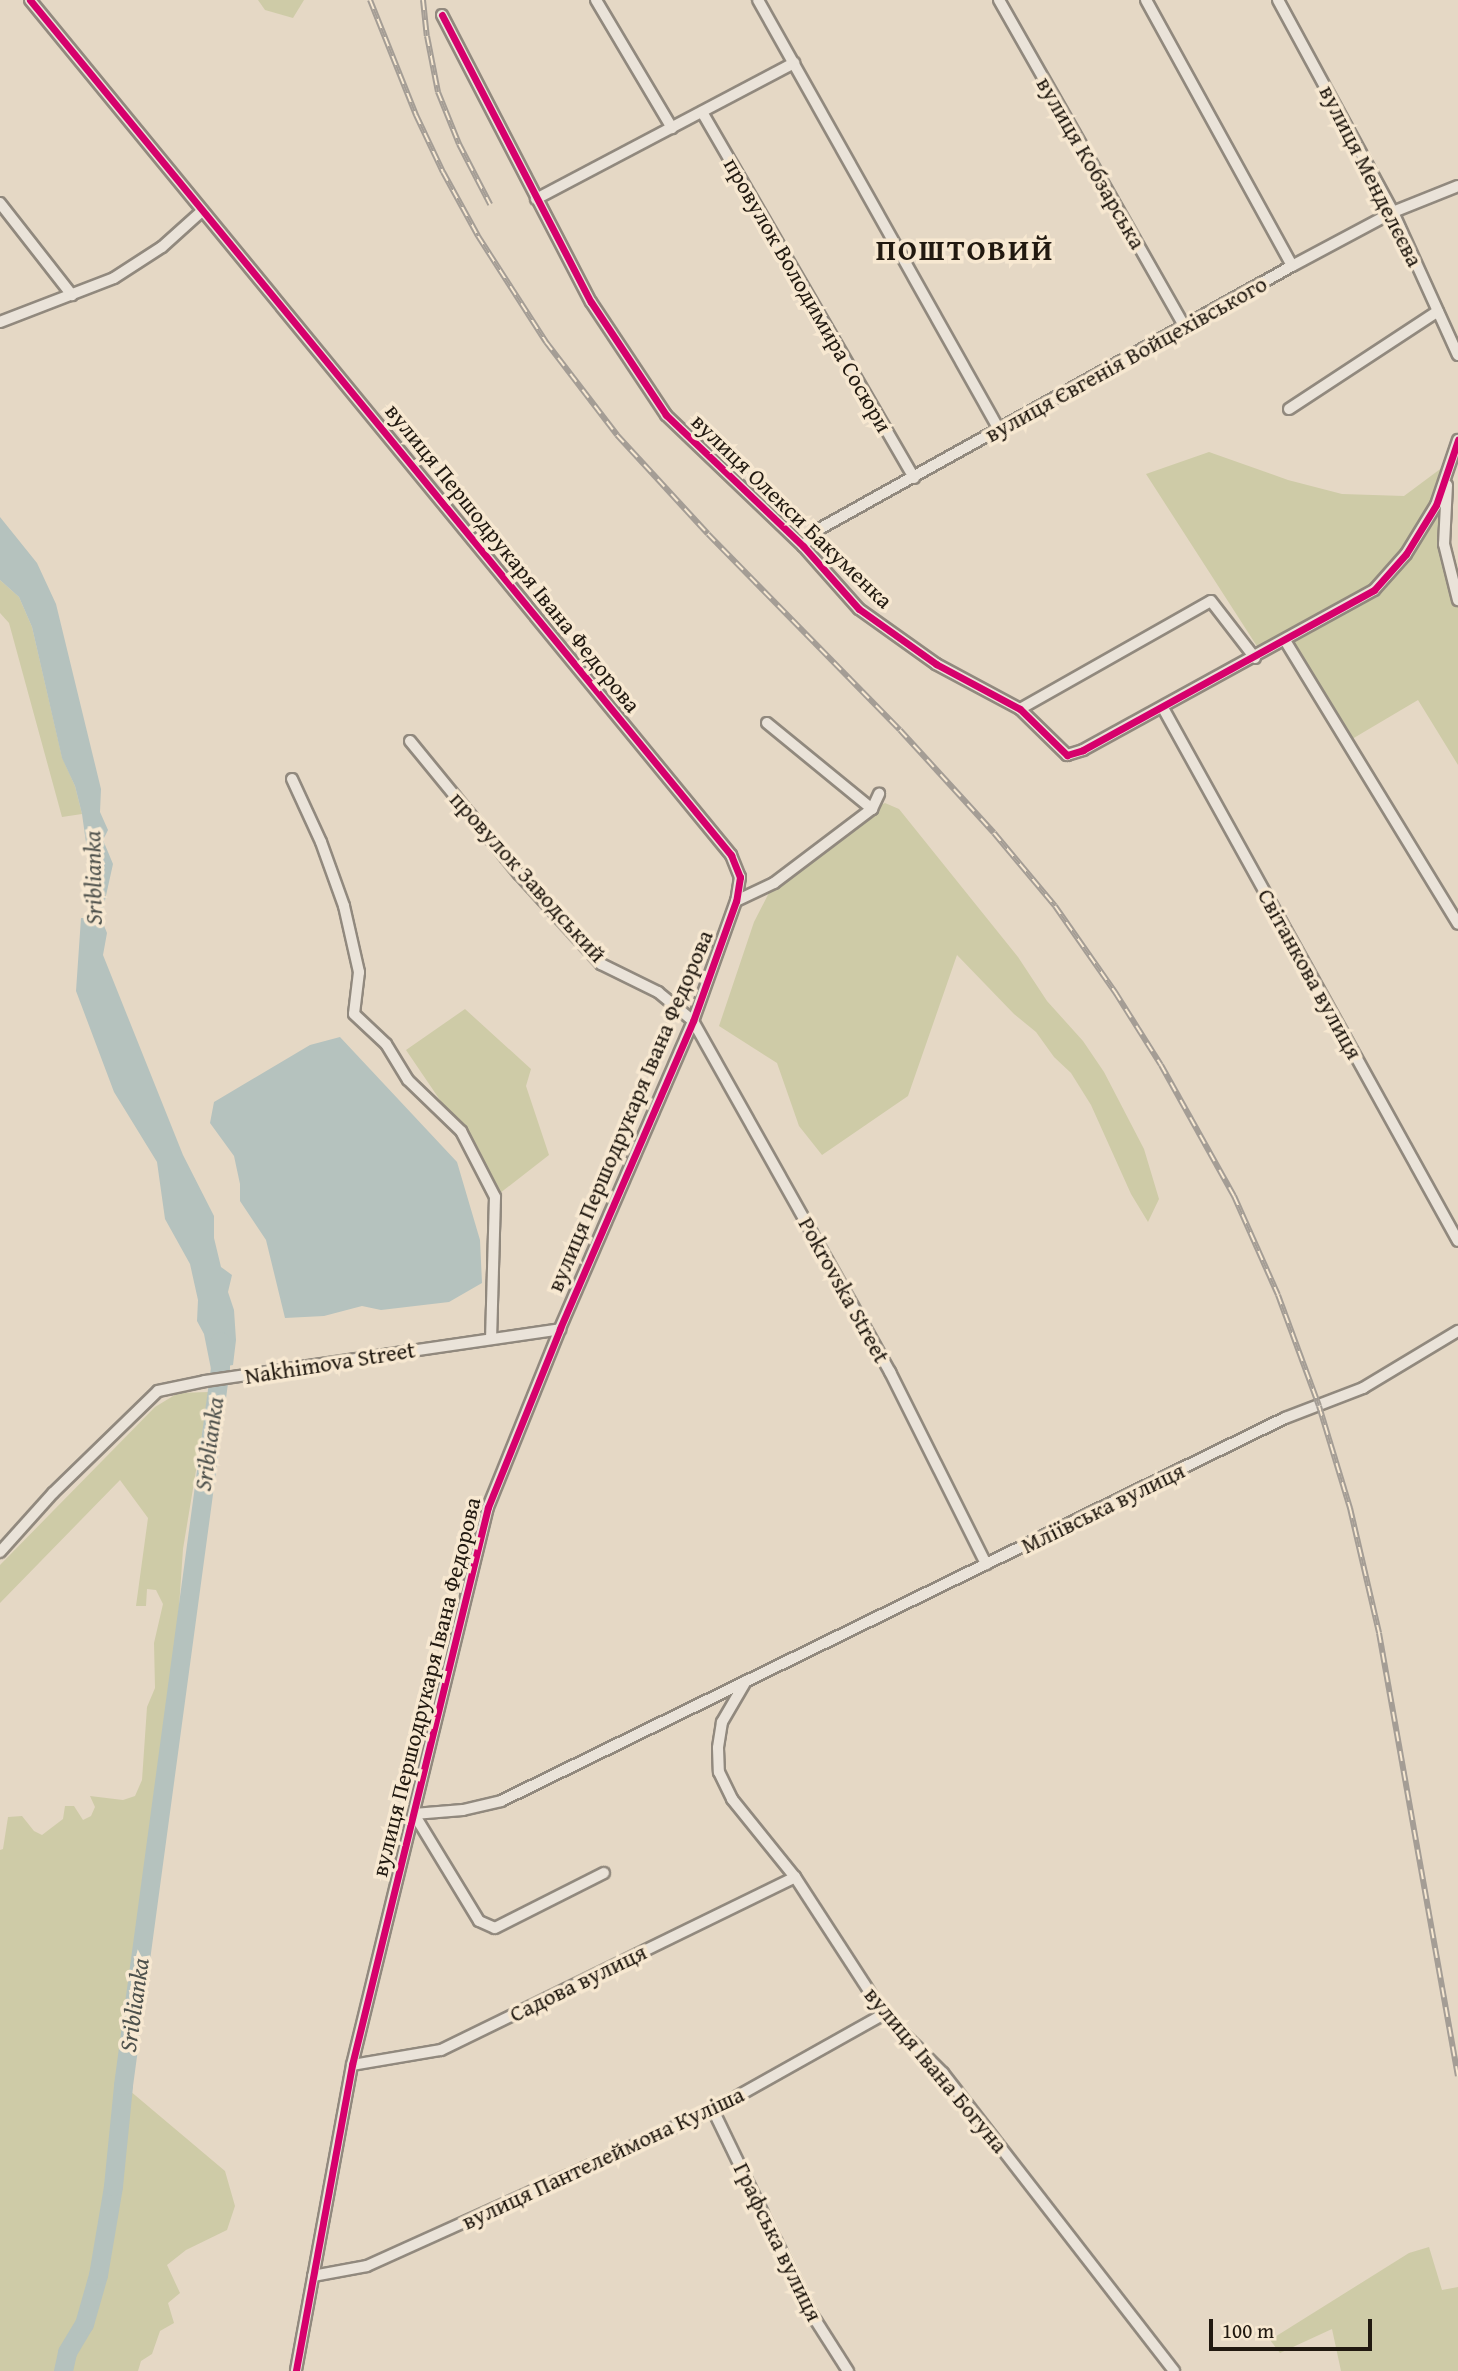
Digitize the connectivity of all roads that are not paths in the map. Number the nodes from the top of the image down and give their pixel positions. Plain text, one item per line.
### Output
1 (30, 0) edge
2 (596, 0) edge
3 (758, 0) edge
4 (999, 0) edge
5 (1146, 0) edge
6 (1278, 0) edge
7 (442, 15) dead end
8 (794, 63) junction
9 (702, 112) junction
10 (671, 128) junction
11 (1458, 186) edge
12 (536, 199) junction
13 (0, 203) edge
14 (202, 211) junction
15 (1392, 212) junction
16 (1292, 266) junction
17 (72, 295) junction
18 (1438, 311) junction
19 (0, 322) edge
20 (1184, 326) junction
21 (1458, 355) edge
22 (1289, 409) dead end
23 (999, 430) junction
24 (1458, 440) edge
25 (1447, 464) junction
26 (914, 478) junction
27 (803, 546) junction
28 (1458, 600) edge
29 (1286, 642) junction
30 (1255, 658) junction
31 (1163, 708) junction
32 (1020, 709) junction
33 (767, 723) dead end
34 (410, 741) dead end
35 (292, 779) dead end
36 (879, 794) dead end
37 (872, 809) junction
38 (736, 901) junction
39 (1458, 923) edge
40 (693, 1021) junction
41 (1458, 1241) edge
42 (560, 1329) junction
43 (1458, 1331) edge
44 (491, 1339) junction
45 (0, 1552) edge
46 (986, 1564) junction
47 (746, 1681) junction
48 (414, 1814) junction
49 (604, 1873) dead end
50 (795, 1877) junction
51 (884, 2014) junction
52 (352, 2065) junction
53 (713, 2110) junction
54 (313, 2276) junction
55 (296, 2371) edge
56 (848, 2371) edge
57 (1174, 2371) edge

1 - 14 street, вулиця Першодрукаря Івана Федорова
2 - 10 street
3 - 8 street
4 - 20 street, вулиця Кобзарська
5 - 16 street
6 - 15 street, вулиця Менделєєва
7 - 12 street, вулиця Олекси Бакуменка
8 - 9 street
8 - 23 street
9 - 10 street
9 - 26 street, провулок Володимира Сосюри
10 - 12 street
11 - 15 street, вулиця Євгенія Войцехівського
12 - 27 street, вулиця Олекси Бакуменка
13 - 17 street
14 - 17 street
14 - 38 street, вулиця Першодрукаря Івана Федорова
15 - 16 street, вулиця Євгенія Войцехівського
15 - 18 street, вулиця Менделєєва
16 - 20 street, вулиця Євгенія Войцехівського
17 - 19 street
18 - 21 street, вулиця Менделєєва
18 - 22 street
20 - 23 street, вулиця Євгенія Войцехівського
23 - 26 street, вулиця Євгенія Войцехівського
24 - 25 street
25 - 28 street
25 - 29 street, вулиця Олекси Бакуменка
26 - 27 street, вулиця Євгенія Войцехівського
27 - 32 street, вулиця Олекси Бакуменка
29 - 30 street, вулиця Олекси Бакуменка
29 - 39 street
30 - 31 street, вулиця Олекси Бакуменка
30 - 32 street
31 - 32 street, вулиця Олекси Бакуменка
31 - 41 street, Світанкова вулиця
33 - 37 street
34 - 40 street, провулок Заводський
35 - 44 street
36 - 37 street
37 - 38 street
38 - 40 street, вулиця Першодрукаря Івана Федорова
40 - 42 street, вулиця Першодрукаря Івана Федорова
40 - 46 street, Pokrovska Street
42 - 44 street, Nakhimova Street
42 - 48 street, вулиця Першодрукаря Івана Федорова
43 - 46 street, Мліївська вулиця
44 - 45 street, Nakhimova Street
46 - 47 street, Мліївська вулиця
47 - 48 street
47 - 50 street, вулиця Івана Богуна
48 - 49 street
48 - 52 street, вулиця Першодрукаря Івана Федорова
50 - 51 street, вулиця Івана Богуна
50 - 52 street, Садова вулиця
51 - 53 street, вулиця Пантелеймона Куліша
51 - 57 street, вулиця Івана Богуна
52 - 54 street, вулиця Першодрукаря Івана Федорова
53 - 54 street, вулиця Пантелеймона Куліша
53 - 56 street, Графська вулиця
54 - 55 street, вулиця Першодрукаря Івана Федорова

